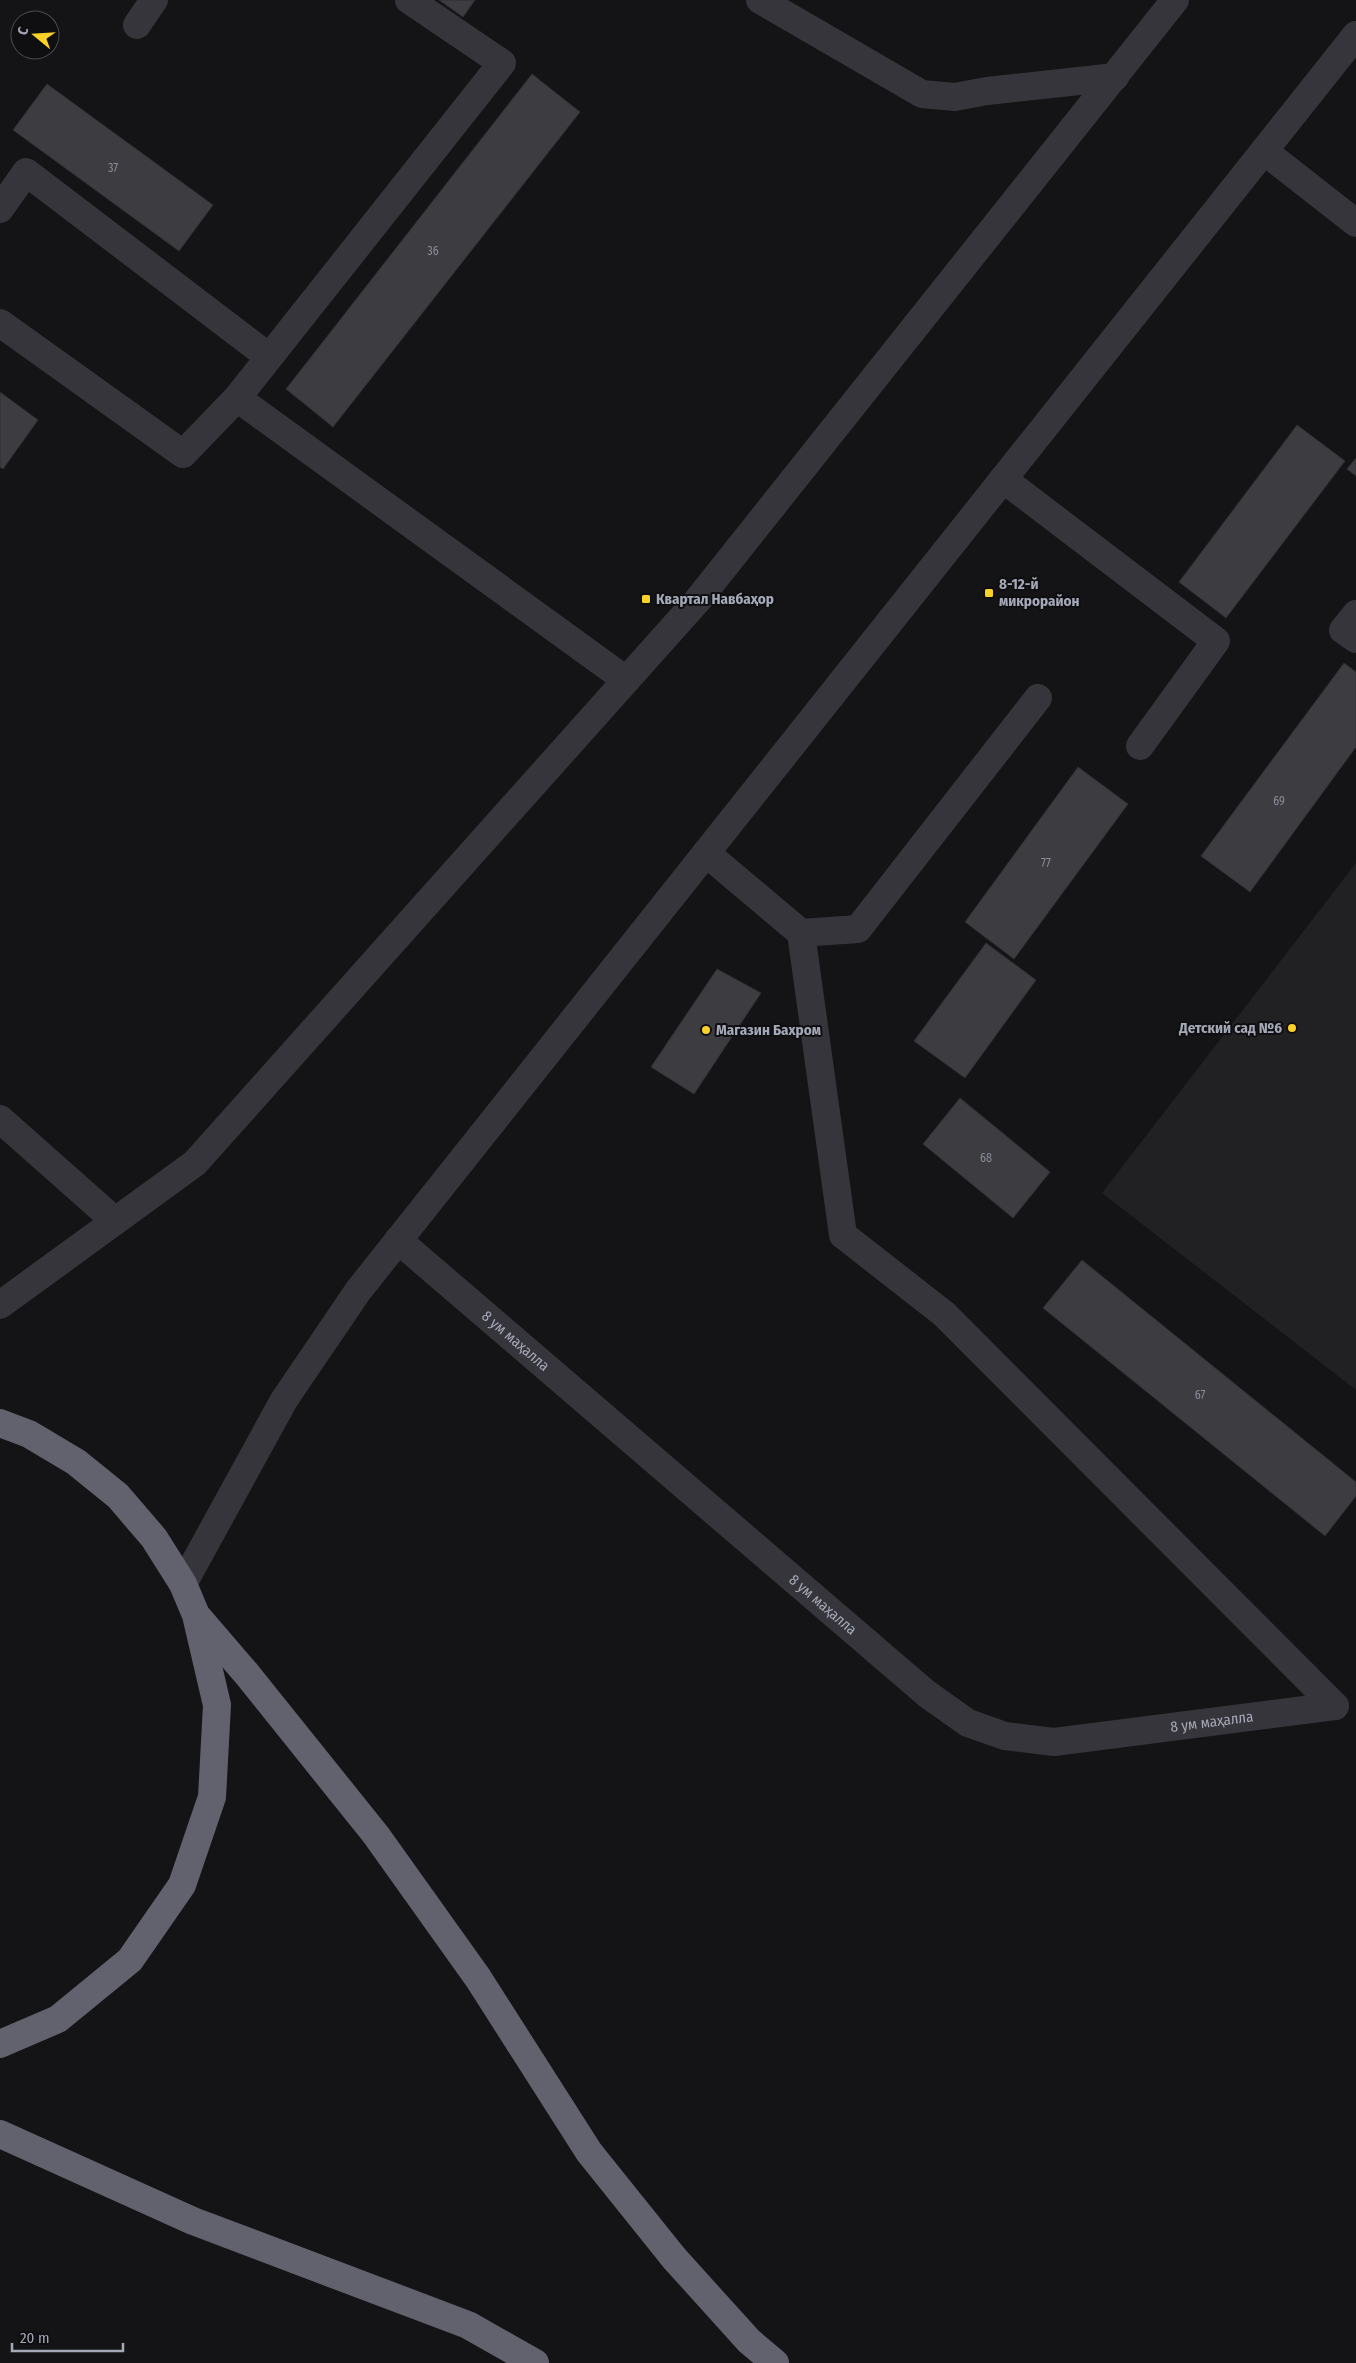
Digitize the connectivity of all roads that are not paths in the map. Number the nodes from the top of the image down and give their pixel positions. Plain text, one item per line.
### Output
1 (154, 0) edge
2 (409, 0) edge
3 (760, 0) edge
4 (1176, 0) edge
5 (137, 25) dead end
6 (1356, 35) edge
7 (1114, 77) junction
8 (1264, 151) junction
9 (0, 209) edge
10 (1356, 223) edge
11 (0, 323) edge
12 (269, 357) junction
13 (237, 398) junction
14 (1003, 479) junction
15 (1356, 614) edge
16 (1356, 639) edge
17 (626, 680) junction
18 (1038, 698) dead end
19 (1140, 746) dead end
20 (706, 853) junction
21 (801, 933) junction
22 (0, 1119) edge
23 (114, 1220) junction
24 (398, 1240) junction
25 (0, 1305) edge
26 (0, 1423) edge
27 (183, 1584) junction
28 (196, 1615) junction
29 (0, 2044) edge
30 (0, 2134) edge
31 (535, 2363) edge
32 (776, 2363) edge

1 - 5 street
2 - 12 street
3 - 7 street
4 - 7 street
6 - 8 street
7 - 17 street
8 - 10 street
8 - 14 street
9 - 12 street
11 - 13 street
12 - 13 street
13 - 17 street
14 - 19 street
14 - 20 street
15 - 16 street
17 - 23 street
18 - 21 street
20 - 21 street
20 - 24 street
21 - 24 street, 8 ум маҳалла
22 - 23 street
23 - 25 street
24 - 27 street
26 - 27 highway
27 - 28 highway
28 - 29 highway
28 - 32 highway
30 - 31 highway

